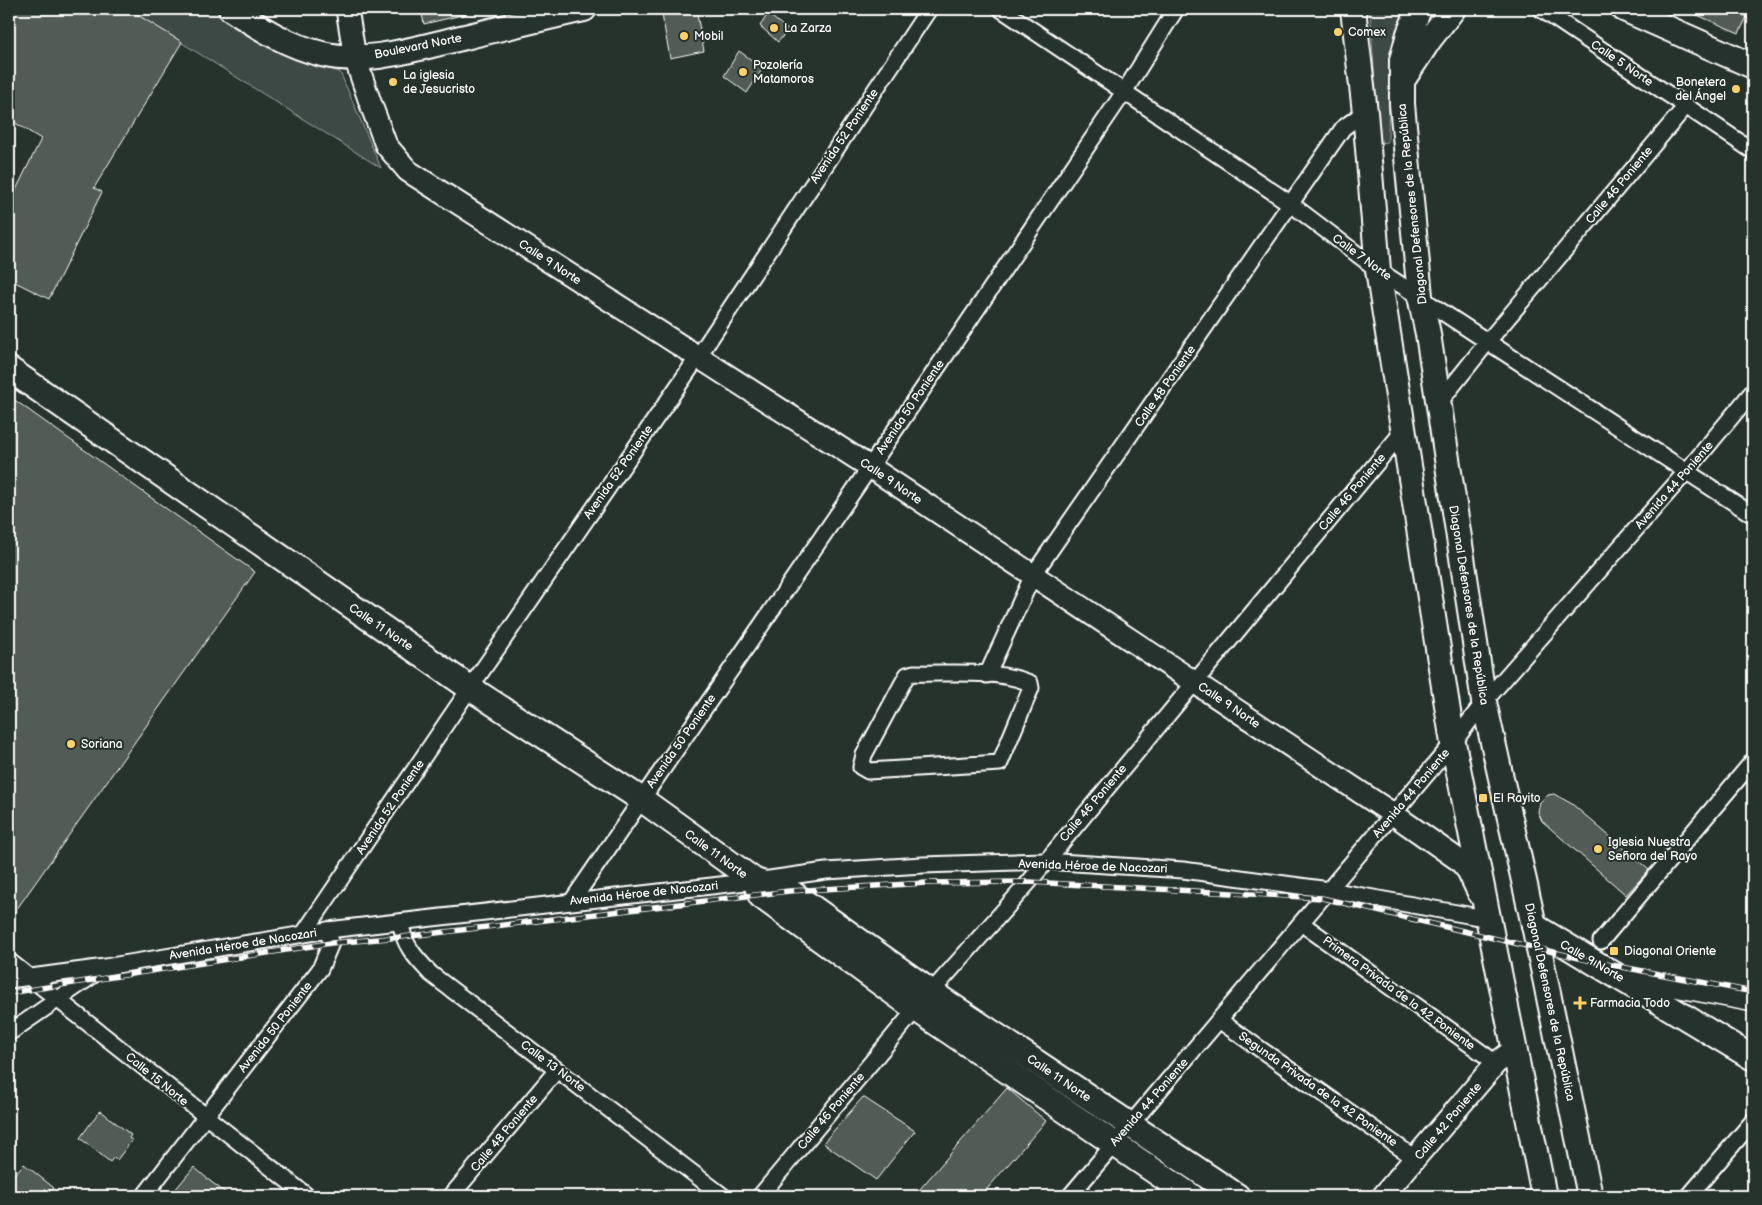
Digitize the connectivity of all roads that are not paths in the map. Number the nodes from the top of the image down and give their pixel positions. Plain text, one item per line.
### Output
1 (231, 9) edge
2 (347, 9) edge
3 (584, 9) edge
4 (929, 9) edge
5 (1001, 9) edge
6 (1176, 9) edge
7 (1353, 9) edge
8 (1419, 9) edge
9 (1454, 9) edge
10 (1541, 9) edge
11 (1624, 9) edge
12 (355, 58) junction
13 (1753, 66) edge
14 (1402, 82) junction
15 (1124, 92) junction
16 (1686, 106) junction
17 (1365, 112) junction
18 (1753, 151) edge
19 (1291, 204) junction
20 (1378, 270) junction
21 (1420, 296) junction
22 (1489, 340) junction
23 (698, 357) junction
24 (9, 369) edge
25 (1753, 391) edge
26 (1438, 404) junction
27 (1404, 430) junction
28 (870, 466) junction
29 (1686, 472) junction
30 (1753, 515) edge
31 (1033, 576) junction
32 (987, 675) junction
33 (1195, 683) junction
34 (470, 688) junction
35 (1484, 702) junction
36 (1453, 743) junction
37 (1753, 761) edge
38 (641, 799) junction
39 (1392, 814) junction
40 (1044, 861) junction
41 (755, 881) junction
42 (1329, 890) junction
43 (572, 901) junction
44 (1490, 920) junction
45 (401, 923) junction
46 (1301, 923) junction
47 (1534, 926) junction
48 (328, 930) junction
49 (304, 933) junction
50 (1601, 942) dead end
51 (9, 961) edge
52 (105, 966) junction
53 (30, 977) junction
54 (1620, 977) junction
55 (9, 980) edge
56 (57, 999) junction
57 (923, 1001) junction
58 (1753, 1002) edge
59 (1219, 1020) junction
60 (9, 1033) edge
61 (1506, 1056) junction
62 (1753, 1058) edge
63 (557, 1070) junction
64 (205, 1118) junction
65 (1753, 1121) edge
66 (1129, 1125) junction
67 (1113, 1144) junction
68 (1416, 1159) junction
69 (150, 1194) edge
70 (307, 1196) edge
71 (450, 1196) edge
72 (723, 1196) edge
73 (760, 1196) edge
74 (1070, 1196) edge
75 (1191, 1196) edge
76 (1237, 1196) edge
77 (1383, 1196) edge
78 (1544, 1196) edge
79 (1590, 1196) edge
80 (1689, 1196) edge

1 - 12 main road, Boulevard Norte
2 - 12 main road, Calle 9 Norte
3 - 12 main road, Boulevard Norte
4 - 23 street, Avenida 52 Poniente
5 - 15 street, Calle 7 Norte
6 - 15 street, Avenida 50 Poniente
7 - 17 main road
8 - 14 main road, Diagonal Defensores de la República
9 - 14 main road
10 - 16 street, Calle 5 Norte
11 - 13 main road
12 - 23 main road, Calle 9 Norte
14 - 21 main road, Diagonal Defensores de la República
15 - 19 street, Calle 7 Norte
15 - 28 street, Avenida 50 Poniente
16 - 18 street, Calle 5 Norte
16 - 22 street, Calle 46 Poniente
17 - 19 street, Calle 48 Poniente
17 - 20 main road
19 - 20 street, Calle 7 Norte
19 - 31 street, Calle 48 Poniente
20 - 21 street, Calle 7 Norte
20 - 27 main road
21 - 22 street, Calle 7 Norte
21 - 26 main road, Diagonal Defensores de la República
22 - 26 street, Calle 46 Poniente
22 - 29 street, Calle 7 Norte
23 - 28 main road, Calle 9 Norte
23 - 34 street, Avenida 52 Poniente
24 - 34 main road, Calle 11 Norte
25 - 29 street, Avenida 44 Poniente
26 - 35 main road, Diagonal Defensores de la República
27 - 33 street, Calle 46 Poniente
27 - 36 main road
28 - 31 main road, Calle 9 Norte
28 - 38 street, Avenida 50 Poniente
29 - 30 street, Calle 7 Norte
29 - 35 street, Avenida 44 Poniente
31 - 32 street, Calle 48 Poniente
31 - 33 main road, Calle 9 Norte
32 - 32 street
33 - 39 main road, Calle 9 Norte
33 - 40 street, Calle 46 Poniente
34 - 38 main road, Calle 11 Norte
34 - 49 street, Avenida 52 Poniente
35 - 36 street, Avenida 44 Poniente
35 - 47 main road, Diagonal Defensores de la República
36 - 39 street, Avenida 44 Poniente
36 - 44 main road
37 - 50 street
38 - 41 main road, Calle 11 Norte
38 - 43 street, Avenida 50 Poniente
39 - 42 street, Avenida 44 Poniente
39 - 44 main road, Calle 9 Norte
40 - 41 street, Avenida Héroe de Nacozari
40 - 42 street, Avenida Héroe de Nacozari
40 - 57 street, Calle 46 Poniente
41 - 43 street, Avenida Héroe de Nacozari
41 - 57 main road, Calle 11 Norte
42 - 44 street, Avenida Héroe de Nacozari
42 - 46 street, Avenida 44 Poniente
43 - 45 street, Avenida Héroe de Nacozari
44 - 61 main road
45 - 48 street, Avenida Héroe de Nacozari
45 - 63 street, Calle 13 Norte
46 - 59 street, Avenida 44 Poniente
46 - 61 street, Primera Privada de la 42 Poniente
47 - 54 main road, Calle 9 Norte
47 - 79 main road, Diagonal Defensores de la República
48 - 49 street, Avenida Héroe de Nacozari
48 - 64 street, Avenida 50 Poniente
49 - 52 street, Avenida Héroe de Nacozari
51 - 53 street, Calle 15 Norte
52 - 53 street, Avenida Héroe de Nacozari
52 - 56 street
53 - 55 street, Avenida Héroe de Nacozari
53 - 56 street, Calle 15 Norte
54 - 58 street
54 - 62 main road, Calle 9 Norte
56 - 60 street
56 - 64 street, Calle 15 Norte
57 - 66 main road, Calle 11 Norte
57 - 67 main road, Calle 11 Norte
57 - 73 street, Calle 46 Poniente
59 - 66 street, Avenida 44 Poniente
59 - 68 street, Segunda Privada de la 42 Poniente
61 - 68 main road, Calle 42 Poniente
61 - 78 main road
63 - 71 street, Calle 48 Poniente
63 - 72 street, Calle 13 Norte
64 - 69 street, Avenida 50 Poniente
64 - 70 street, Calle 15 Norte
65 - 80 street
66 - 67 street, Avenida 44 Poniente
66 - 76 main road, Calle 11 Norte
67 - 74 street, Avenida 44 Poniente
67 - 75 main road, Calle 11 Norte
68 - 77 main road, Calle 42 Poniente

